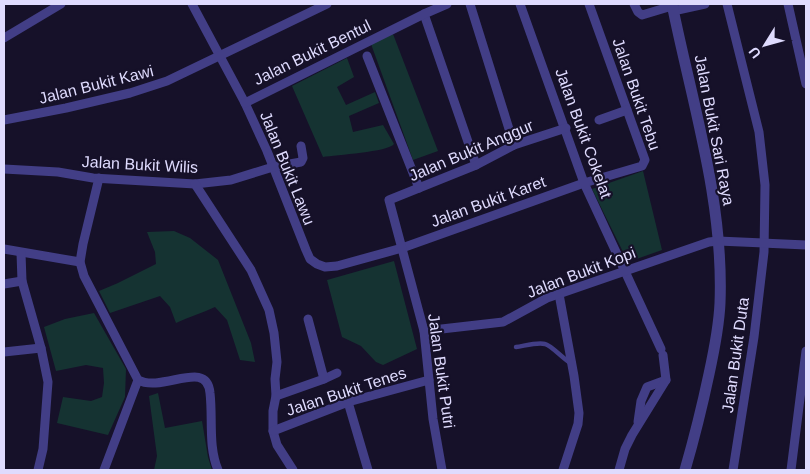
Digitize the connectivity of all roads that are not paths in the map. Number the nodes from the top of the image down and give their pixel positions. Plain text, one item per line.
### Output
1 (60, 4) edge
2 (192, 4) edge
3 (327, 4) edge
4 (447, 4) edge
5 (470, 4) edge
6 (520, 4) edge
7 (589, 4) edge
8 (634, 4) edge
9 (705, 4) edge
10 (727, 4) edge
11 (788, 4) edge
12 (672, 7) edge
13 (424, 14) junction
14 (4, 38) edge
15 (367, 56) dead end
16 (220, 57) junction
17 (806, 84) edge
18 (245, 103) junction
19 (627, 110) junction
20 (4, 120) edge
21 (599, 120) dead end
22 (566, 128) junction
23 (514, 145) junction
24 (301, 146) dead end
25 (476, 165) junction
26 (273, 167) junction
27 (4, 169) edge
28 (98, 178) junction
29 (584, 183) junction
30 (195, 184) junction
31 (419, 188) junction
32 (389, 200) joint
33 (718, 241) junction
34 (764, 243) junction
35 (806, 245) edge
36 (402, 248) junction
37 (4, 249) edge
38 (21, 253) junction
39 (80, 262) junction
40 (625, 271) junction
41 (22, 281) junction
42 (4, 284) edge
43 (559, 294) junction
44 (308, 319) dead end
45 (424, 331) junction
46 (42, 348) junction
47 (516, 348) dead end
48 (806, 351) edge
49 (4, 352) edge
50 (572, 364) junction
51 (805, 372) edge
52 (337, 374) dead end
53 (324, 379) junction
54 (138, 380) junction
55 (429, 380) junction
56 (276, 396) junction
57 (348, 402) junction
58 (802, 418) edge
59 (272, 431) junction
60 (38, 470) edge
61 (104, 470) edge
62 (218, 470) edge
63 (292, 470) edge
64 (368, 470) edge
65 (442, 470) edge
66 (563, 470) edge
67 (619, 470) edge
68 (685, 470) edge
69 (732, 470) edge
70 (791, 470) edge

1 - 14 street
2 - 16 street, Jalan Bukit Lawu
3 - 16 street, Jalan Bukit Kawi
4 - 13 street, Jalan Bukit Bentul
5 - 23 street
6 - 22 street, Jalan Bukit Cokelat
7 - 19 street, Jalan Bukit Tebu
8 - 12 street
9 - 12 street
10 - 34 street, Jalan Bukit Duta
11 - 17 street
12 - 33 street, Jalan Bukit Sari Raya
13 - 18 street, Jalan Bukit Bentul
13 - 25 street
15 - 31 street
16 - 18 street, Jalan Bukit Lawu
16 - 20 street, Jalan Bukit Kawi
18 - 26 street, Jalan Bukit Lawu
19 - 21 street
19 - 29 street, Jalan Bukit Tebu
22 - 23 street, Jalan Bukit Anggur
22 - 29 street, Jalan Bukit Cokelat
23 - 25 street, Jalan Bukit Anggur
24 - 26 street, Jalan Bukit Wilis
25 - 31 street, Jalan Bukit Anggur
26 - 30 street, Jalan Bukit Wilis
26 - 36 street, Jalan Bukit Lawu
27 - 28 street, Jalan Bukit Wilis
28 - 30 street, Jalan Bukit Wilis
28 - 39 street
29 - 36 street, Jalan Bukit Karet
29 - 40 street, Jalan Bukit Cokelat
30 - 56 street
31 - 32 street, Jalan Bukit Anggur
32 - 36 street, Jalan Bukit Putri
33 - 34 street, Jalan Bukit Kopi
33 - 40 street, Jalan Bukit Kopi
33 - 68 street, Jalan Bukit Sari Raya
34 - 35 street, Jalan Bukit Kopi
34 - 69 street, Jalan Bukit Duta
36 - 45 street, Jalan Bukit Putri
37 - 38 street
38 - 39 street
38 - 41 street
39 - 54 street
40 - 43 street, Jalan Bukit Kopi
40 - 67 street, Jalan Bukit Cokelat
41 - 42 street
41 - 46 street
43 - 45 street, Jalan Bukit Kopi
43 - 50 street
44 - 53 street
45 - 55 street, Jalan Bukit Putri
46 - 49 street
46 - 60 street
47 - 50 lane
48 - 51 street
50 - 66 street
51 - 58 street
52 - 53 street
53 - 56 street
54 - 61 street
54 - 62 street
55 - 57 street, Jalan Bukit Tenes
55 - 65 street, Jalan Bukit Putri
56 - 59 street
57 - 59 street, Jalan Bukit Tenes
57 - 64 street
58 - 70 street
59 - 63 street

